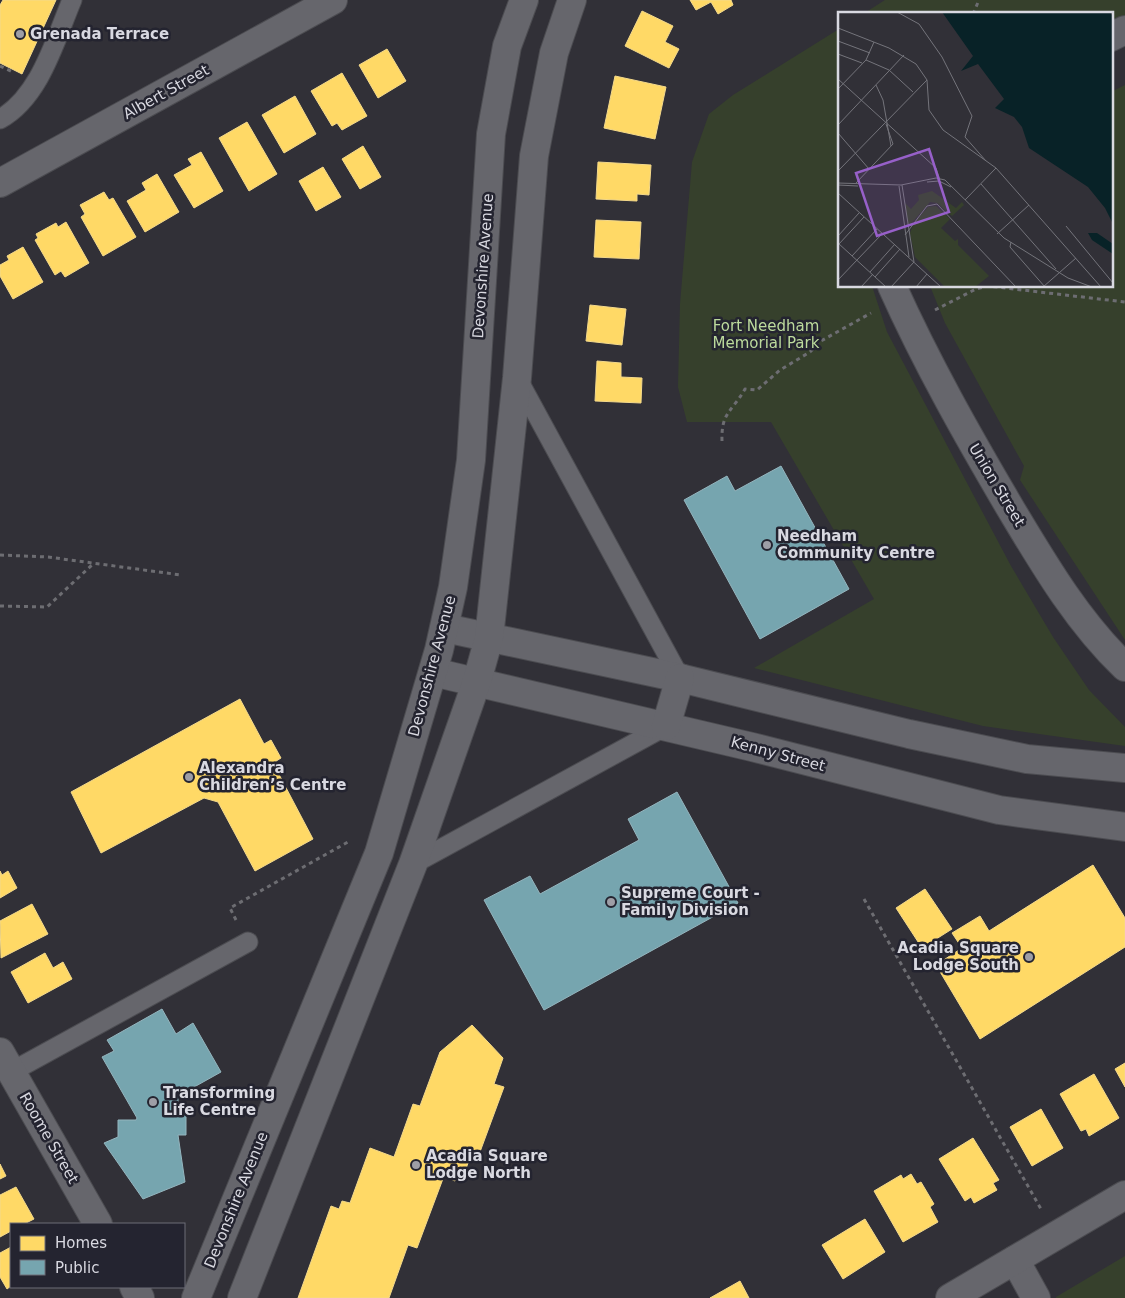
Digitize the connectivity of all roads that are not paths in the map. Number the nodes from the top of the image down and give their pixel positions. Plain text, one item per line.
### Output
1 (72, 0) edge
2 (333, 0) edge
3 (524, 0) edge
4 (571, 0) edge
5 (1125, 30) edge
6 (1112, 36) edge
7 (0, 119) edge
8 (0, 183) edge
9 (895, 292) edge
10 (517, 378) junction
11 (445, 628) junction
12 (489, 638) junction
13 (1125, 667) edge
14 (433, 672) junction
15 (680, 678) junction
16 (476, 681) junction
17 (666, 726) junction
18 (1125, 768) edge
19 (1125, 826) edge
20 (413, 864) junction
21 (248, 942) road end
22 (4, 1068) edge
23 (1124, 1198) edge
24 (97, 1223) edge
25 (1014, 1260) junction
26 (196, 1298) edge
27 (242, 1298) edge
28 (950, 1298) edge
29 (1036, 1298) edge

1 - 7 lane
2 - 8 street, Albert Street
3 - 11 street, Devonshire Avenue
4 - 10 street
5 - 6 street
9 - 13 street, Union Street
10 - 12 street
10 - 15 lane
11 - 12 street
11 - 14 street, Devonshire Avenue
12 - 15 street
12 - 16 street
14 - 16 street, Kenny Street
14 - 26 street, Devonshire Avenue
15 - 17 street
15 - 18 street
16 - 17 street, Kenny Street
16 - 20 street
17 - 19 street, Kenny Street
17 - 20 lane
20 - 27 street
21 - 22 lane
22 - 24 street, Roome Street
23 - 25 street
25 - 28 street
25 - 29 street

